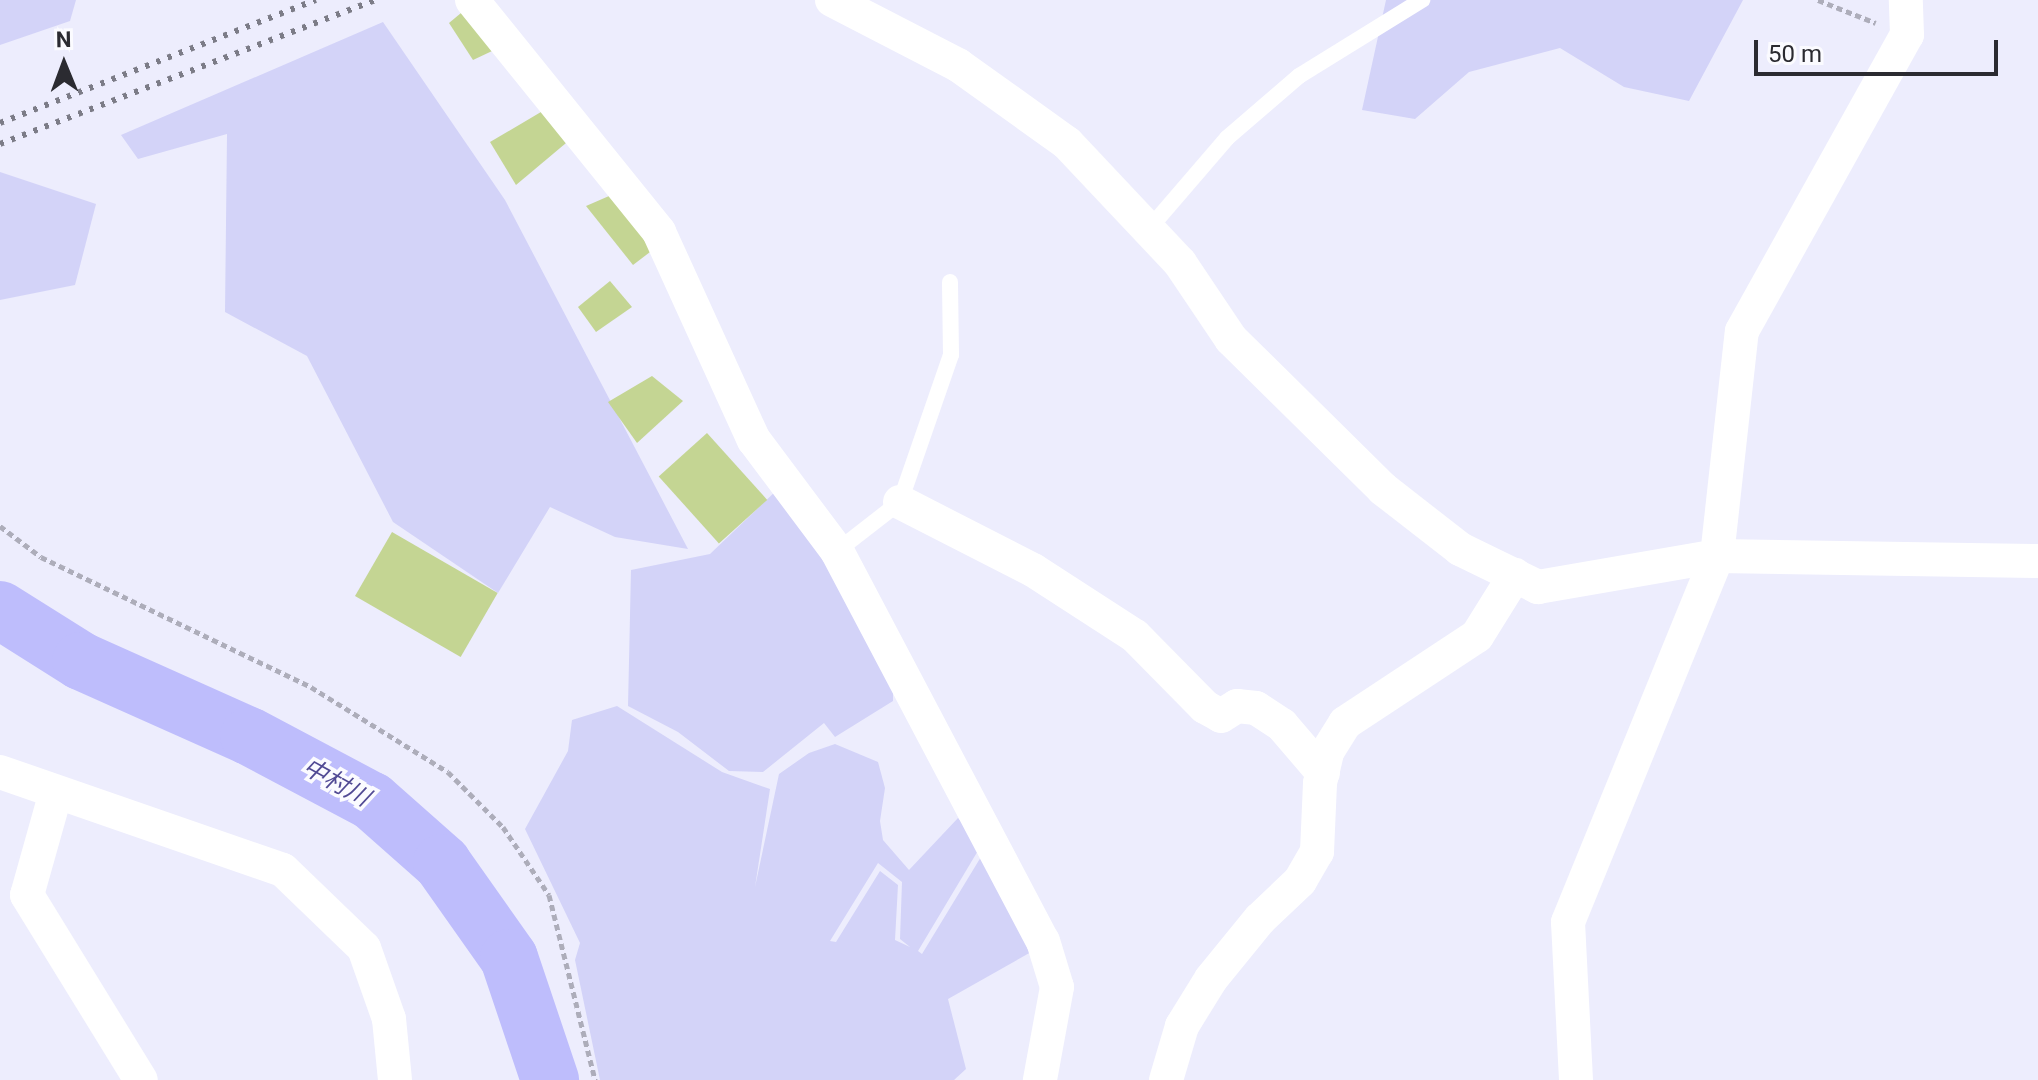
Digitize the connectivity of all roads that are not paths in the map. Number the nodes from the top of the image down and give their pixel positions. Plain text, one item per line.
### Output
1 (472, 0) edge
2 (832, 0) edge
3 (1422, 0) edge
4 (1906, 0) edge
5 (1148, 230) junction
6 (950, 282) dead end
7 (900, 502) junction
8 (837, 551) junction
9 (1717, 556) junction
10 (2038, 561) edge
11 (1515, 575) junction
12 (0, 772) edge
13 (1323, 773) junction
14 (56, 792) junction
15 (13, 903) edge
16 (141, 1080) edge
17 (395, 1080) edge
18 (1040, 1080) edge
19 (1166, 1080) edge
20 (1576, 1080) edge

1 - 8 street
2 - 5 street
3 - 5 lane
4 - 9 street
5 - 11 street
6 - 7 lane
7 - 8 lane
7 - 13 street
8 - 18 street
9 - 10 street
9 - 11 street
9 - 20 street
11 - 13 street
12 - 14 street
13 - 19 street
14 - 15 street
14 - 17 street
15 - 16 street

